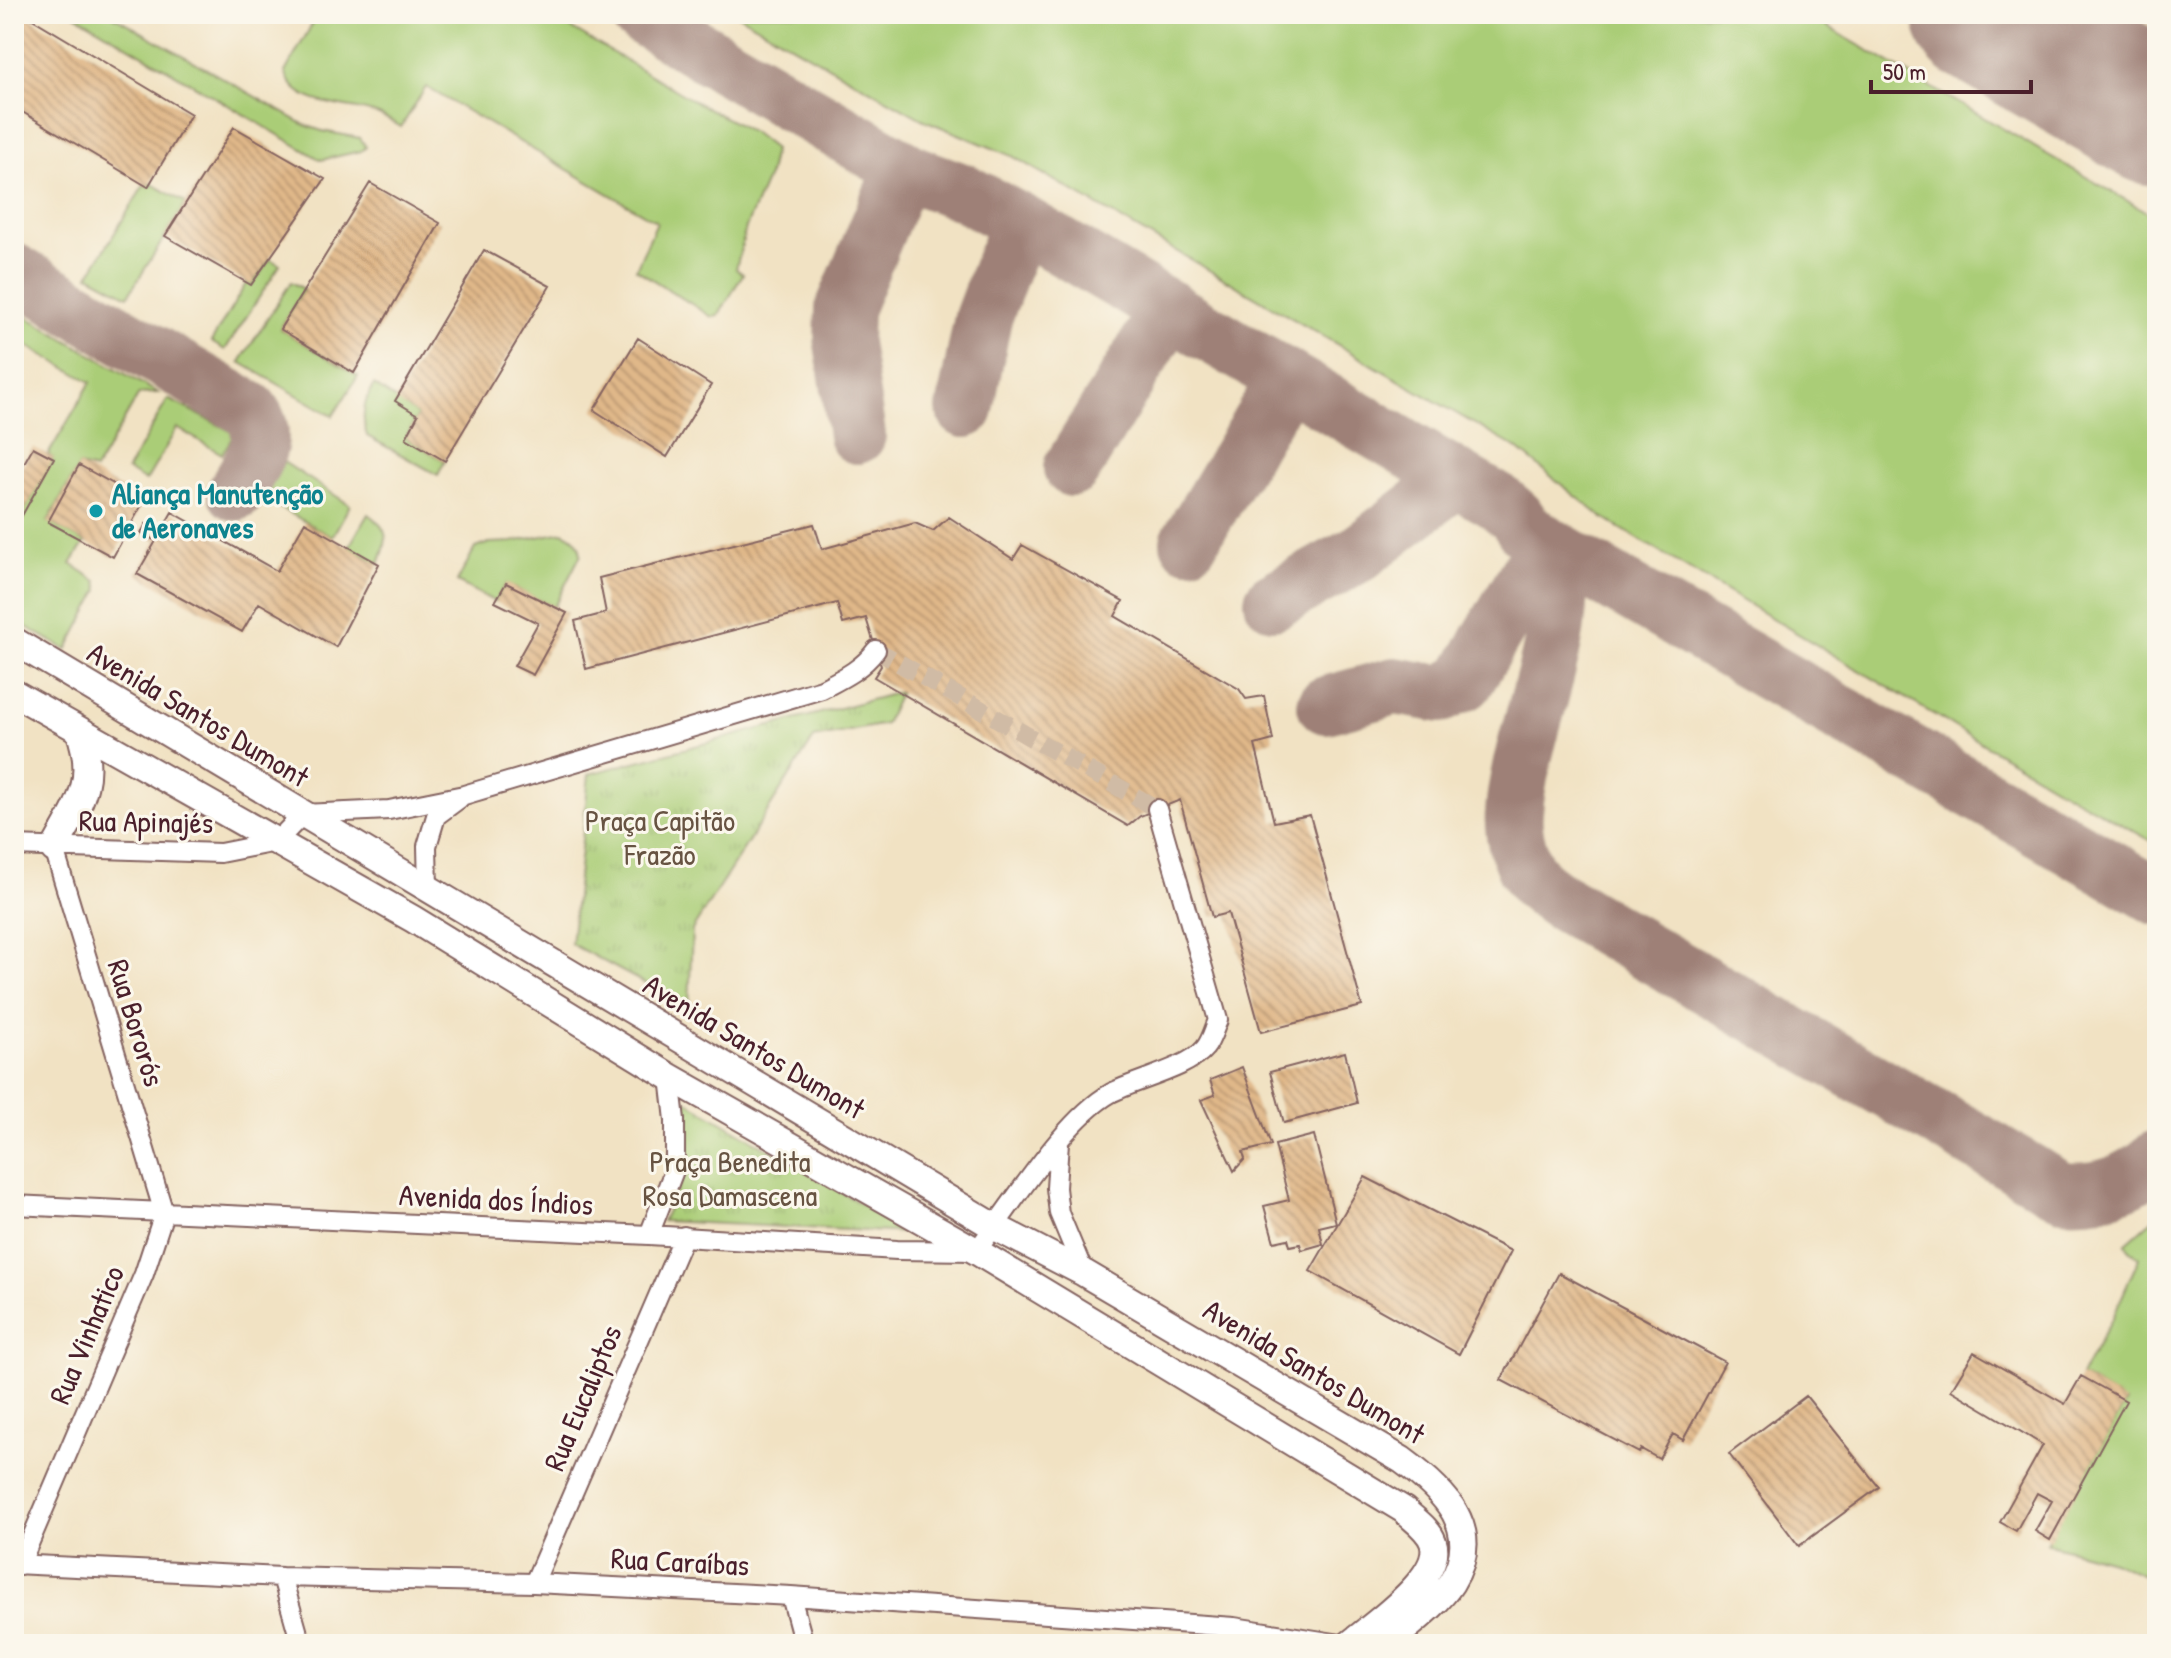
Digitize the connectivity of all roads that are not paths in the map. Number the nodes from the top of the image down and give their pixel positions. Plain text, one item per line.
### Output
1 (14, 641) edge
2 (876, 650) dead end
3 (14, 693) edge
4 (79, 730) junction
5 (464, 795) junction
6 (1157, 809) tunnel mouth
7 (303, 814) junction
8 (276, 842) junction
9 (14, 846) edge
10 (54, 849) junction
11 (428, 889) junction
12 (413, 919) junction
13 (670, 1077) junction
14 (1059, 1142) junction
15 (14, 1205) edge
16 (164, 1213) junction
17 (995, 1227) junction
18 (649, 1235) junction
19 (684, 1236) junction
20 (976, 1251) junction
21 (1084, 1273) junction
22 (1162, 1319) junction
23 (1142, 1351) junction
24 (1370, 1443) junction
25 (1349, 1480) junction
26 (17, 1565) edge
27 (282, 1577) junction
28 (534, 1583) junction
29 (791, 1596) junction
30 (301, 1644) edge
31 (804, 1644) edge
32 (1341, 1644) edge
33 (1350, 1644) edge
34 (1388, 1644) edge

1 - 7 main road, Avenida Santos Dumont
2 - 5 street
3 - 4 main road
4 - 8 main road
4 - 10 main road
5 - 7 street
5 - 11 street
6 - 14 street
7 - 8 street
7 - 11 main road, Avenida Santos Dumont
8 - 10 street, Rua Apinajés
8 - 12 main road
9 - 10 street, Rua Apinajés
10 - 16 street, Rua Bororós
11 - 12 main road
11 - 17 main road, Avenida Santos Dumont
12 - 13 main road
13 - 18 street
13 - 20 main road
14 - 17 street
14 - 21 street
15 - 16 street, Avenida dos Índios
16 - 18 street, Avenida dos Índios
16 - 26 street, Rua Vinhatico
17 - 20 street
17 - 21 main road, Avenida Santos Dumont
18 - 19 street, Avenida dos Índios
19 - 20 street, Avenida dos Índios
19 - 28 street, Rua Eucaliptos
20 - 23 main road
21 - 22 main road, Avenida Santos Dumont
22 - 23 main road
22 - 24 main road, Avenida Santos Dumont
23 - 25 main road
24 - 25 main road
24 - 34 main road, Avenida Santos Dumont
25 - 33 main road
26 - 27 street, Rua Caraíbas
27 - 28 street, Rua Caraíbas
27 - 30 street
28 - 29 street, Rua Caraíbas
29 - 31 street
29 - 32 street, Rua Caraíbas

